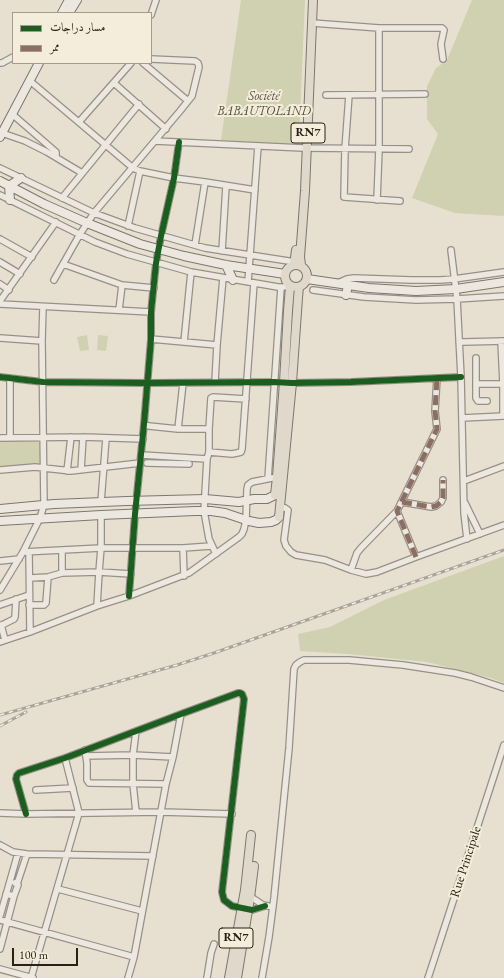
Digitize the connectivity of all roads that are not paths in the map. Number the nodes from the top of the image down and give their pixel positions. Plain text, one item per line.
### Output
1 (69, 0) edge
2 (77, 0) edge
3 (156, 0) edge
4 (309, 0) edge
5 (313, 0) edge
6 (63, 12) edge
7 (70, 12) edge
8 (152, 13) edge
9 (312, 23) junction
10 (379, 28) junction
11 (12, 58) edge
12 (443, 58) dead end
13 (152, 59) edge
14 (0, 63) edge
15 (38, 64) edge
16 (130, 64) edge
17 (144, 64) edge
18 (30, 81) junction
19 (114, 83) junction
20 (379, 94) junction
21 (425, 94) dead end
22 (326, 95) dead end
23 (349, 95) junction
24 (188, 101) junction
25 (138, 104) junction
26 (12, 114) junction
27 (79, 122) junction
28 (166, 129) junction
29 (1, 135) edge
30 (156, 141) junction
31 (179, 142) junction
32 (105, 144) junction
33 (258, 146) junction
34 (305, 148) junction
35 (345, 148) junction
36 (379, 149) junction
37 (409, 149) dead end
38 (56, 156) junction
39 (0, 168) edge
40 (133, 168) junction
41 (140, 171) junction
42 (82, 173) junction
43 (21, 178) junction
44 (174, 178) junction
45 (0, 181) edge
46 (205, 182) junction
47 (9, 186) junction
48 (226, 186) junction
49 (255, 190) junction
50 (0, 195) edge
51 (62, 198) junction
52 (10, 200) junction
53 (377, 200) junction
54 (400, 202) dead end
55 (94, 213) junction
56 (56, 222) junction
57 (87, 223) junction
58 (128, 226) junction
59 (80, 234) junction
60 (160, 236) junction
61 (0, 239) edge
62 (195, 245) junction
63 (158, 249) junction
64 (451, 250) dead end
65 (222, 251) junction
66 (250, 255) junction
67 (32, 257) junction
68 (0, 262) edge
69 (156, 263) junction
70 (63, 264) junction
71 (296, 264) junction
72 (226, 265) junction
73 (249, 269) junction
74 (191, 272) junction
75 (504, 272) edge
76 (20, 274) junction
77 (285, 274) junction
78 (223, 278) junction
79 (307, 279) junction
80 (454, 279) junction
81 (54, 280) dead end
82 (233, 280) junction
83 (251, 282) junction
84 (504, 282) edge
85 (0, 284) edge
86 (337, 284) junction
87 (122, 285) junction
88 (290, 285) junction
89 (348, 285) junction
90 (280, 287) junction
91 (299, 287) junction
92 (154, 288) junction
93 (9, 290) junction
94 (313, 290) dead end
95 (456, 290) junction
96 (346, 296) junction
97 (504, 296) edge
98 (457, 299) junction
99 (0, 301) edge
100 (0, 304) edge
101 (43, 307) junction
102 (119, 310) junction
103 (151, 312) junction
104 (0, 338) edge
105 (151, 339) junction
106 (42, 341) junction
107 (502, 341) edge
108 (184, 342) junction
109 (459, 342) junction
110 (217, 345) junction
111 (476, 358) dead end
112 (0, 377) edge
113 (461, 377) junction
114 (10, 378) junction
115 (437, 378) junction
116 (43, 382) junction
117 (215, 382) junction
118 (248, 382) junction
119 (274, 382) junction
120 (147, 383) junction
121 (184, 383) junction
122 (288, 383) junction
123 (476, 384) junction
124 (504, 384) edge
125 (246, 399) junction
126 (487, 401) dead end
127 (504, 416) edge
128 (462, 418) junction
129 (144, 424) junction
130 (178, 429) junction
131 (209, 429) junction
132 (44, 437) junction
133 (71, 437) junction
134 (83, 437) junction
135 (0, 438) edge
136 (10, 438) junction
137 (106, 438) junction
138 (143, 439) junction
139 (209, 452) junction
140 (142, 454) junction
141 (166, 456) junction
142 (207, 459) junction
143 (140, 463) junction
144 (147, 463) dead end
145 (166, 463) junction
146 (189, 464) dead end
147 (504, 466) edge
148 (104, 467) junction
149 (44, 468) junction
150 (0, 470) edge
151 (81, 470) junction
152 (66, 471) junction
153 (277, 477) junction
154 (268, 479) junction
155 (443, 480) dead end
156 (464, 481) junction
157 (275, 495) joint
158 (205, 499) junction
159 (136, 501) junction
160 (246, 501) junction
161 (464, 501) junction
162 (101, 502) junction
163 (402, 502) junction
164 (44, 505) junction
165 (280, 507) junction
166 (0, 509) edge
167 (204, 511) junction
168 (397, 511) junction
169 (135, 514) junction
170 (101, 515) junction
171 (279, 517) joint
172 (40, 518) junction
173 (246, 520) junction
174 (0, 521) edge
175 (504, 526) edge
176 (480, 534) junction
177 (467, 539) junction
178 (211, 546) junction
179 (101, 548) junction
180 (133, 548) junction
181 (183, 548) junction
182 (62, 550) junction
183 (26, 552) junction
184 (216, 554) junction
185 (416, 557) junction
186 (19, 559) junction
187 (0, 561) edge
188 (351, 570) junction
189 (99, 572) junction
190 (62, 573) junction
191 (131, 574) junction
192 (184, 576) junction
193 (48, 577) junction
194 (30, 578) junction
195 (0, 590) edge
196 (29, 595) junction
197 (128, 596) junction
198 (16, 599) junction
199 (0, 604) edge
200 (29, 605) junction
201 (97, 606) junction
202 (1, 626) edge
203 (30, 632) junction
204 (3, 641) edge
205 (504, 688) edge
206 (181, 714) junction
207 (136, 731) junction
208 (504, 745) edge
209 (86, 753) junction
210 (133, 755) junction
211 (173, 757) junction
212 (66, 758) junction
213 (133, 784) junction
214 (166, 784) junction
215 (73, 788) junction
216 (36, 790) dead end
217 (136, 812) junction
218 (161, 812) junction
219 (0, 813) edge
220 (79, 813) junction
221 (26, 814) junction
222 (232, 814) junction
223 (254, 836) dead end
224 (0, 846) edge
225 (18, 853) junction
226 (27, 854) junction
227 (68, 855) junction
228 (153, 856) junction
229 (9, 881) junction
230 (17, 884) junction
231 (58, 889) junction
232 (6, 894) junction
233 (14, 896) junction
234 (247, 898) junction
235 (265, 906) junction
236 (273, 906) junction
237 (245, 909) junction
238 (142, 911) junction
239 (0, 916) edge
240 (0, 920) edge
241 (8, 922) junction
242 (45, 932) junction
243 (214, 944) dead end
244 (0, 949) edge
245 (134, 957) junction
246 (0, 969) edge
247 (32, 978) edge
248 (128, 978) edge
249 (207, 978) edge
250 (229, 978) edge
251 (237, 978) edge
252 (262, 978) edge
253 (428, 978) edge

1 - 6 street
2 - 7 street
3 - 8 street
4 - 34 main road, RN7
5 - 9 main road, RN7
9 - 10 street
9 - 34 main road, RN7
10 - 12 street
10 - 20 street
11 - 14 street
13 - 24 street
15 - 18 street
16 - 19 street
17 - 24 street
18 - 26 street
18 - 27 street
19 - 25 street
19 - 27 street
20 - 21 street
20 - 23 street
20 - 36 street
22 - 23 street
23 - 35 street
24 - 28 street
25 - 28 street
25 - 32 street
26 - 29 street
26 - 38 street
27 - 32 street
28 - 30 street
29 - 38 street
30 - 31 street
30 - 40 street
31 - 33 street
31 - 44 street
32 - 40 street
32 - 42 street
33 - 34 street
33 - 49 street
34 - 35 street
34 - 71 main road, RN7
35 - 36 street
35 - 53 street
36 - 37 street
36 - 53 street
38 - 42 street
39 - 43 street
40 - 41 street
40 - 55 street
41 - 44 street
41 - 58 street
42 - 51 street
43 - 47 street
43 - 51 street
44 - 46 street
44 - 60 street
45 - 47 street
46 - 48 street
46 - 62 street
47 - 52 street
47 - 57 street
48 - 49 street
48 - 65 street
49 - 66 street
50 - 52 street
51 - 55 street
52 - 56 street
53 - 54 street
55 - 57 street
55 - 58 street
56 - 59 street
56 - 67 street
57 - 59 street
57 - 63 street
58 - 60 street
59 - 69 street
59 - 70 street
60 - 62 street
60 - 63 street
61 - 67 street
62 - 65 street
63 - 69 street
63 - 72 street
64 - 80 street
65 - 66 street
66 - 71 street
66 - 73 street
67 - 76 street
68 - 76 street
69 - 74 street
69 - 92 street
70 - 81 street
70 - 87 street
71 - 77 main road
71 - 79 main road
72 - 73 street
72 - 82 street
73 - 77 street
73 - 83 street
74 - 78 street
74 - 108 street
75 - 80 street
76 - 93 street
77 - 88 main road
78 - 82 street
78 - 110 street
79 - 86 street
79 - 91 main road
80 - 86 street
80 - 95 street
82 - 83 street
83 - 90 street
83 - 118 street
84 - 95 street
85 - 93 street
86 - 89 street
87 - 92 street
87 - 102 street
88 - 90 street
88 - 91 main road
88 - 122 main road
89 - 95 street
89 - 96 street
90 - 119 street
91 - 122 main road
92 - 103 street
93 - 99 street
94 - 96 street
95 - 98 street
96 - 98 street
97 - 98 street
98 - 109 street
100 - 101 street
101 - 102 street
101 - 106 street
102 - 103 street
103 - 105 street
104 - 106 street
105 - 108 street
105 - 120 street
106 - 116 street
107 - 109 street
107 - 124 street
108 - 110 street
109 - 113 street
110 - 117 street
111 - 123 street
112 - 114 street
113 - 115 street
113 - 128 street
114 - 116 street
114 - 136 street
115 - 122 street
115 - 163 street
116 - 120 street
116 - 132 street
117 - 118 street
117 - 121 street
118 - 119 street
118 - 125 street
119 - 122 street
119 - 154 street
120 - 121 street
120 - 129 street
121 - 130 street
122 - 153 main road
122 - 165 main road
123 - 124 street
123 - 126 street
124 - 127 street
125 - 131 street
125 - 139 street
127 - 128 street
128 - 156 street
129 - 130 street
129 - 138 street
130 - 131 street
131 - 139 street
132 - 133 street
132 - 136 street
132 - 149 street
133 - 134 street
133 - 152 street
134 - 137 street
134 - 151 street
135 - 136 street
137 - 138 street
137 - 148 street
138 - 140 street
139 - 142 street
140 - 141 street
140 - 143 street
141 - 142 street
141 - 145 street
142 - 158 street
143 - 148 street
143 - 159 street
144 - 145 street
145 - 146 street
147 - 156 street
148 - 151 street
148 - 162 street
149 - 150 street
149 - 152 street
149 - 164 street
151 - 152 street
153 - 154 street
153 - 157 main road
154 - 160 street
155 - 163 street
156 - 161 street
157 - 160 street
158 - 159 street
158 - 160 street
158 - 167 street
159 - 162 street
159 - 169 street
160 - 173 street
161 - 176 street
161 - 177 street
162 - 164 street
163 - 168 street
164 - 166 street
164 - 172 street
165 - 171 main road
165 - 188 street
167 - 169 street
167 - 173 street
167 - 178 street
168 - 185 street
168 - 188 street
169 - 170 street
169 - 180 street
170 - 172 street
170 - 179 street
171 - 173 street
172 - 174 street
172 - 183 street
173 - 184 street
175 - 176 street
176 - 177 street
177 - 185 street
178 - 181 street
178 - 184 street
179 - 180 street
179 - 182 street
179 - 189 street
180 - 181 street
180 - 191 street
181 - 192 street
182 - 183 street
182 - 190 street
183 - 186 street
183 - 194 street
184 - 192 street
185 - 188 street
186 - 187 street
186 - 195 street
189 - 190 street
189 - 191 street
189 - 201 street
190 - 193 street
191 - 197 street
192 - 197 street
193 - 194 street
193 - 200 street
194 - 196 street
196 - 198 street
196 - 200 street
197 - 201 street
198 - 199 street
198 - 202 street
200 - 203 street
201 - 203 street
202 - 204 street
203 - 204 street
205 - 236 street
206 - 207 street
206 - 211 street
206 - 222 street
207 - 209 street
207 - 210 street
208 - 253 street, Rue Principale
209 - 210 street
209 - 212 street
209 - 213 street
210 - 211 street
210 - 213 street
211 - 214 street
212 - 215 street
212 - 221 street
213 - 214 street
213 - 217 street
214 - 218 street
215 - 216 street
215 - 220 street
217 - 218 street
217 - 220 street
218 - 222 street
218 - 228 street
219 - 221 street
220 - 221 street
220 - 227 street
222 - 237 street
223 - 234 main road, RN7
224 - 225 street
225 - 226 street
225 - 229 street
226 - 227 street
226 - 230 street
227 - 228 street
227 - 231 street
228 - 238 street
229 - 230 street
229 - 232 street
230 - 233 street
231 - 238 street
231 - 242 street
232 - 233 street
232 - 239 street
233 - 241 street
234 - 235 street
234 - 237 main road, RN7
235 - 236 street
235 - 237 street
236 - 252 street
237 - 250 main road, RN7
237 - 251 main road, RN7
238 - 245 street
240 - 241 street
241 - 242 street
241 - 244 street
242 - 245 street
242 - 247 street
243 - 249 street
245 - 248 street
246 - 247 street

